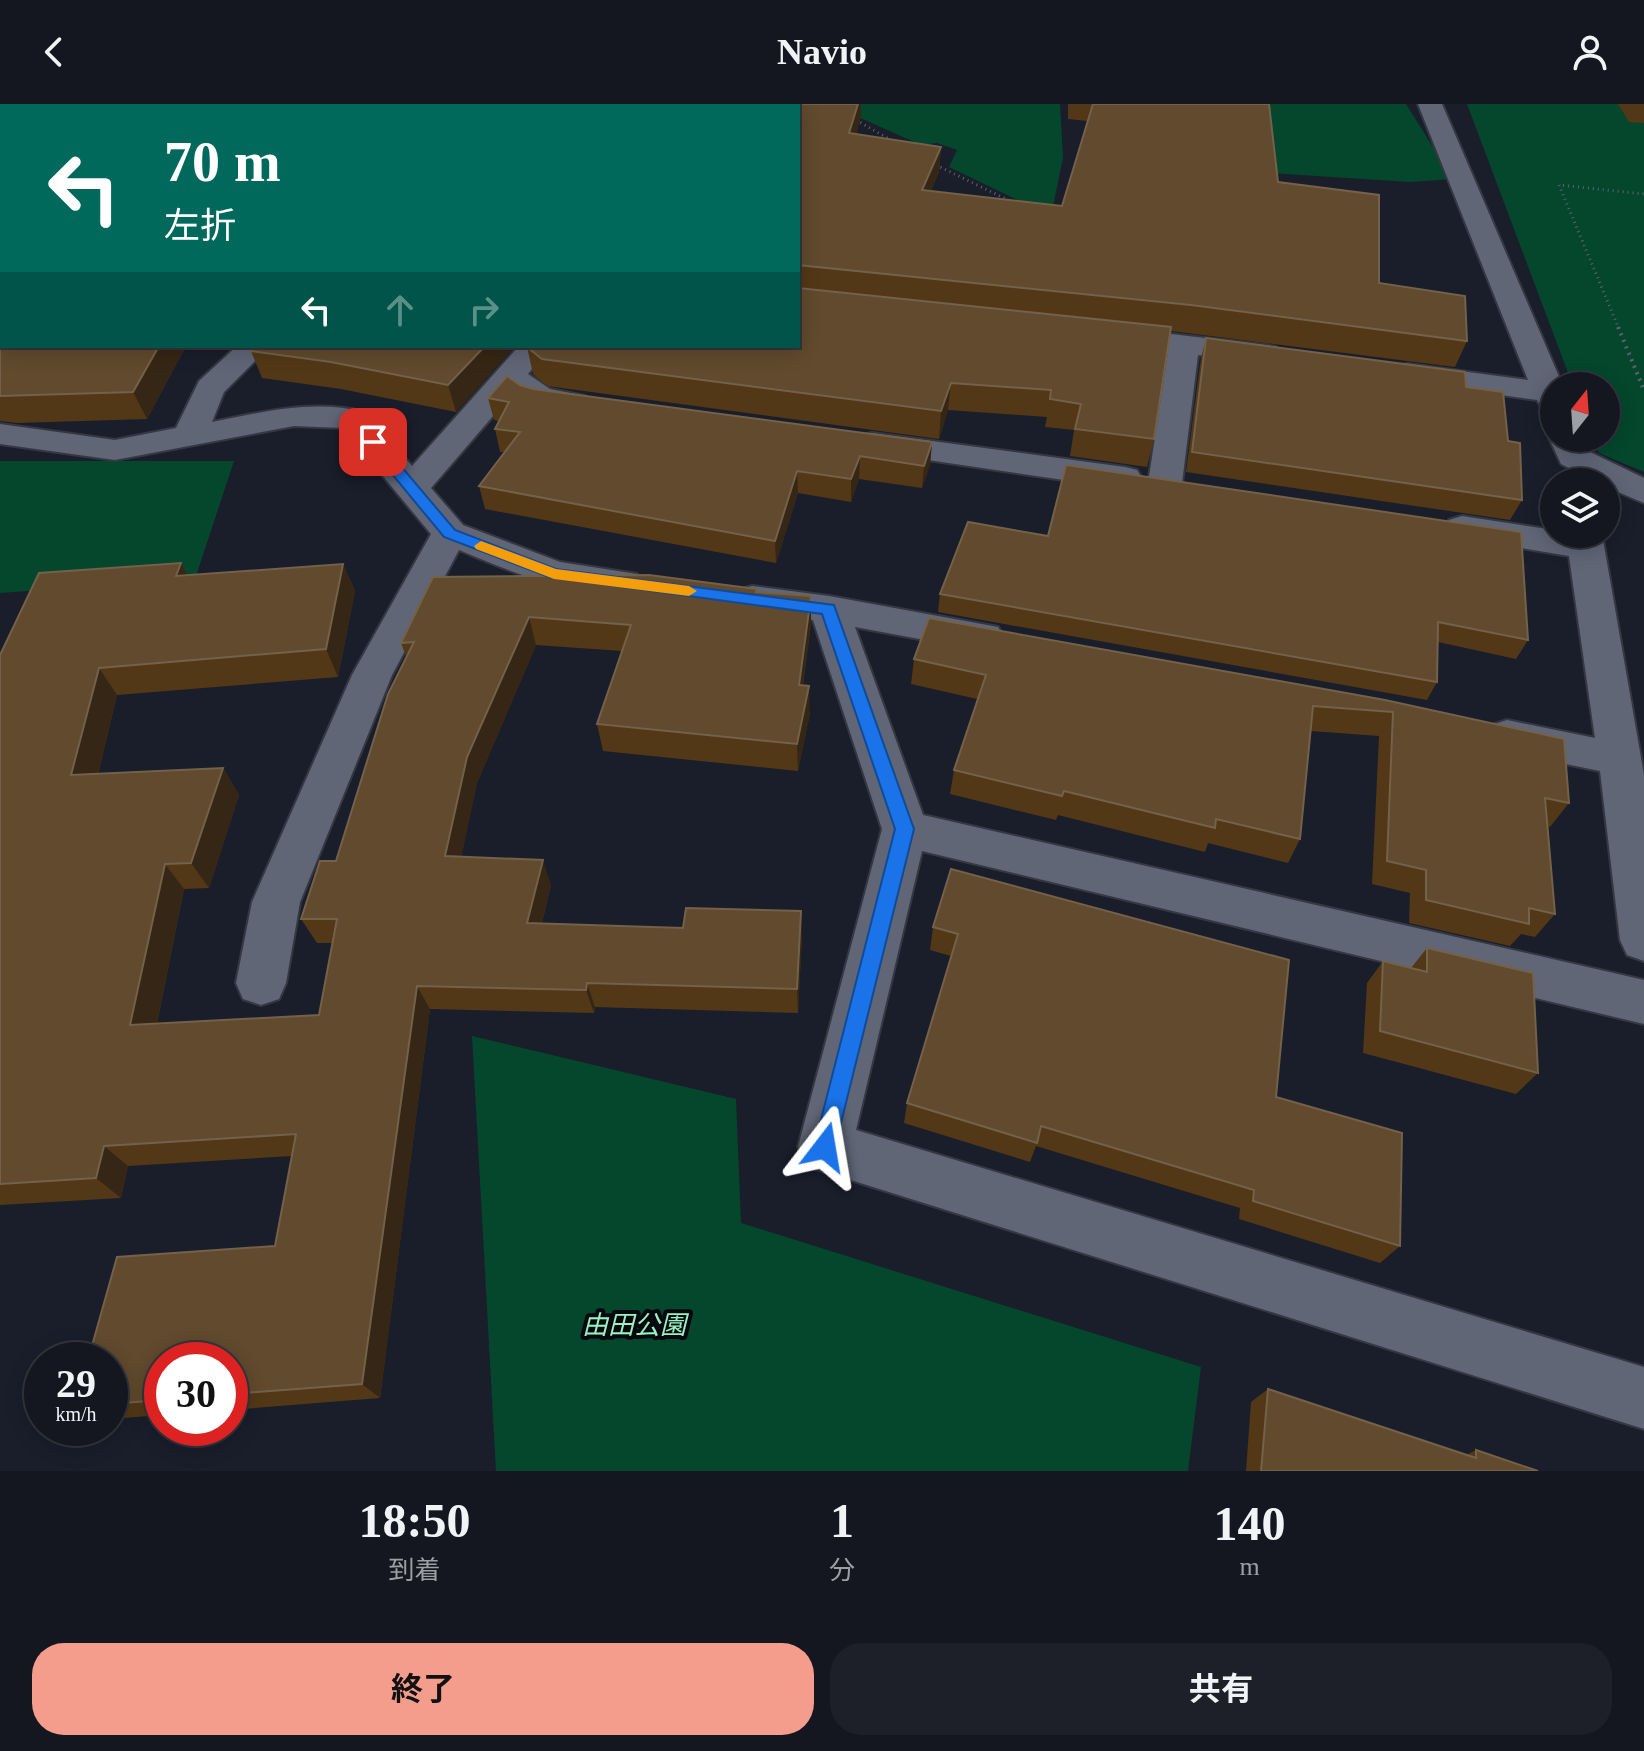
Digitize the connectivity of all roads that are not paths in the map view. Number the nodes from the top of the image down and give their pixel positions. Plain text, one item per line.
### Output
1 (1430, 104) edge
2 (1076, 332) edge
3 (1184, 344) junction
4 (253, 348) edge
5 (534, 348) edge
6 (1291, 358) edge
7 (1383, 370) edge
8 (1542, 372) edge
9 (512, 374) junction
10 (1540, 395) edge
11 (538, 398) junction
12 (601, 406) edge
13 (472, 419) junction
14 (0, 434) edge
15 (189, 437) junction
16 (836, 438) edge
17 (1572, 459) edge
18 (412, 488) junction
19 (1644, 492) edge
20 (1430, 523) edge
21 (450, 533) junction
22 (1540, 535) edge
23 (1586, 548) edge
24 (661, 587) edge
25 (722, 595) edge
26 (829, 609) junction
27 (1015, 643) edge
28 (1465, 727) edge
29 (1620, 759) junction
30 (905, 829) junction
31 (1644, 940) edge
32 (261, 983) dead end
33 (1644, 1002) edge
34 (1644, 1398) edge

1 - 8 street
2 - 3 street
3 - 6 street
3 - 16 street
4 - 15 street
5 - 9 street
7 - 10 street
9 - 11 street
9 - 13 street
11 - 12 street
11 - 13 street
13 - 18 street
14 - 15 street
15 - 18 street
17 - 19 street
18 - 21 street
20 - 22 street
21 - 24 street
21 - 32 street
23 - 29 street
25 - 26 street
26 - 27 street
26 - 30 street
28 - 29 street
29 - 31 street
30 - 33 street
30 - 34 street

